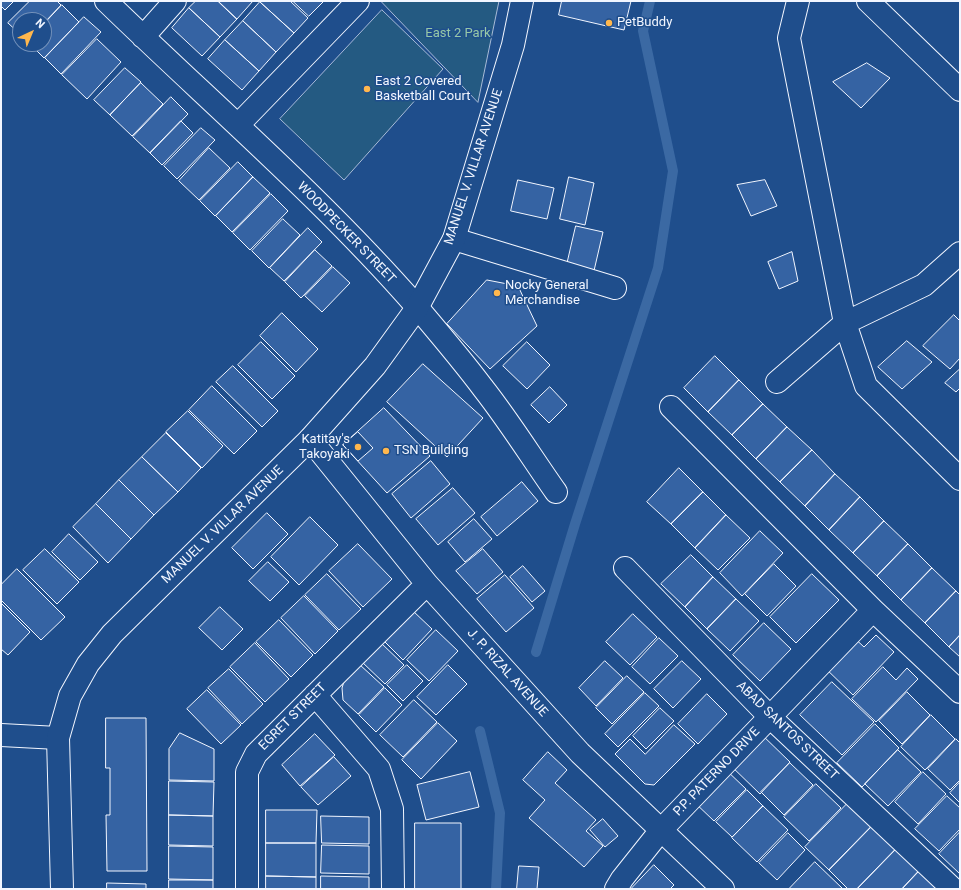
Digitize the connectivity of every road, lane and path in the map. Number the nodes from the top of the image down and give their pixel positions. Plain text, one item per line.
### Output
1 (106, 1) edge
2 (175, 1) edge
3 (358, 1) edge
4 (522, 1) edge
5 (798, 1) edge
6 (868, 1) edge
7 (143, 37) junction
8 (960, 90) edge
9 (238, 125) junction
10 (454, 239) junction
11 (960, 253) edge
12 (615, 288) dead end
13 (417, 308) junction
14 (845, 324) junction
15 (777, 382) dead end
16 (671, 408) dead end
17 (310, 439) junction
18 (959, 475) edge
19 (556, 492) dead end
20 (625, 568) dead end
21 (427, 584) junction
22 (873, 610) junction
23 (960, 692) edge
24 (315, 695) junction
25 (770, 717) junction
26 (1, 735) edge
27 (58, 738) junction
28 (661, 830) junction
29 (62, 889) edge
30 (247, 889) edge
31 (392, 889) edge
32 (616, 889) edge
33 (723, 889) edge
34 (953, 889) edge

1 - 7 street, WOODPECKER STREET
2 - 7 street
3 - 9 street
4 - 10 street, MANUEL V. VILLAR AVENUE
5 - 14 street
6 - 8 street
7 - 9 street, WOODPECKER STREET
9 - 13 street, WOODPECKER STREET
10 - 12 street
10 - 13 street, MANUEL V. VILLAR AVENUE
11 - 14 street
13 - 17 street, MANUEL V. VILLAR AVENUE
13 - 19 street, WOODPECKER STREET
14 - 15 street
14 - 18 street
16 - 22 street
17 - 21 street, J. P. RIZAL AVENUE
17 - 27 street, MANUEL V. VILLAR AVENUE
20 - 25 street, ABAD SANTOS STREET
21 - 24 street, EGRET STREET
21 - 28 street, J. P. RIZAL AVENUE
22 - 23 street
22 - 25 street, P.P. PATERNO DRIVE
24 - 30 street, EGRET STREET
24 - 31 street
25 - 28 street, P.P. PATERNO DRIVE
25 - 34 street, ABAD SANTOS STREET
26 - 27 street
27 - 29 street, MANUEL V. VILLAR AVENUE
28 - 32 street, P.P. PATERNO DRIVE
28 - 33 street, J. P. RIZAL AVENUE

